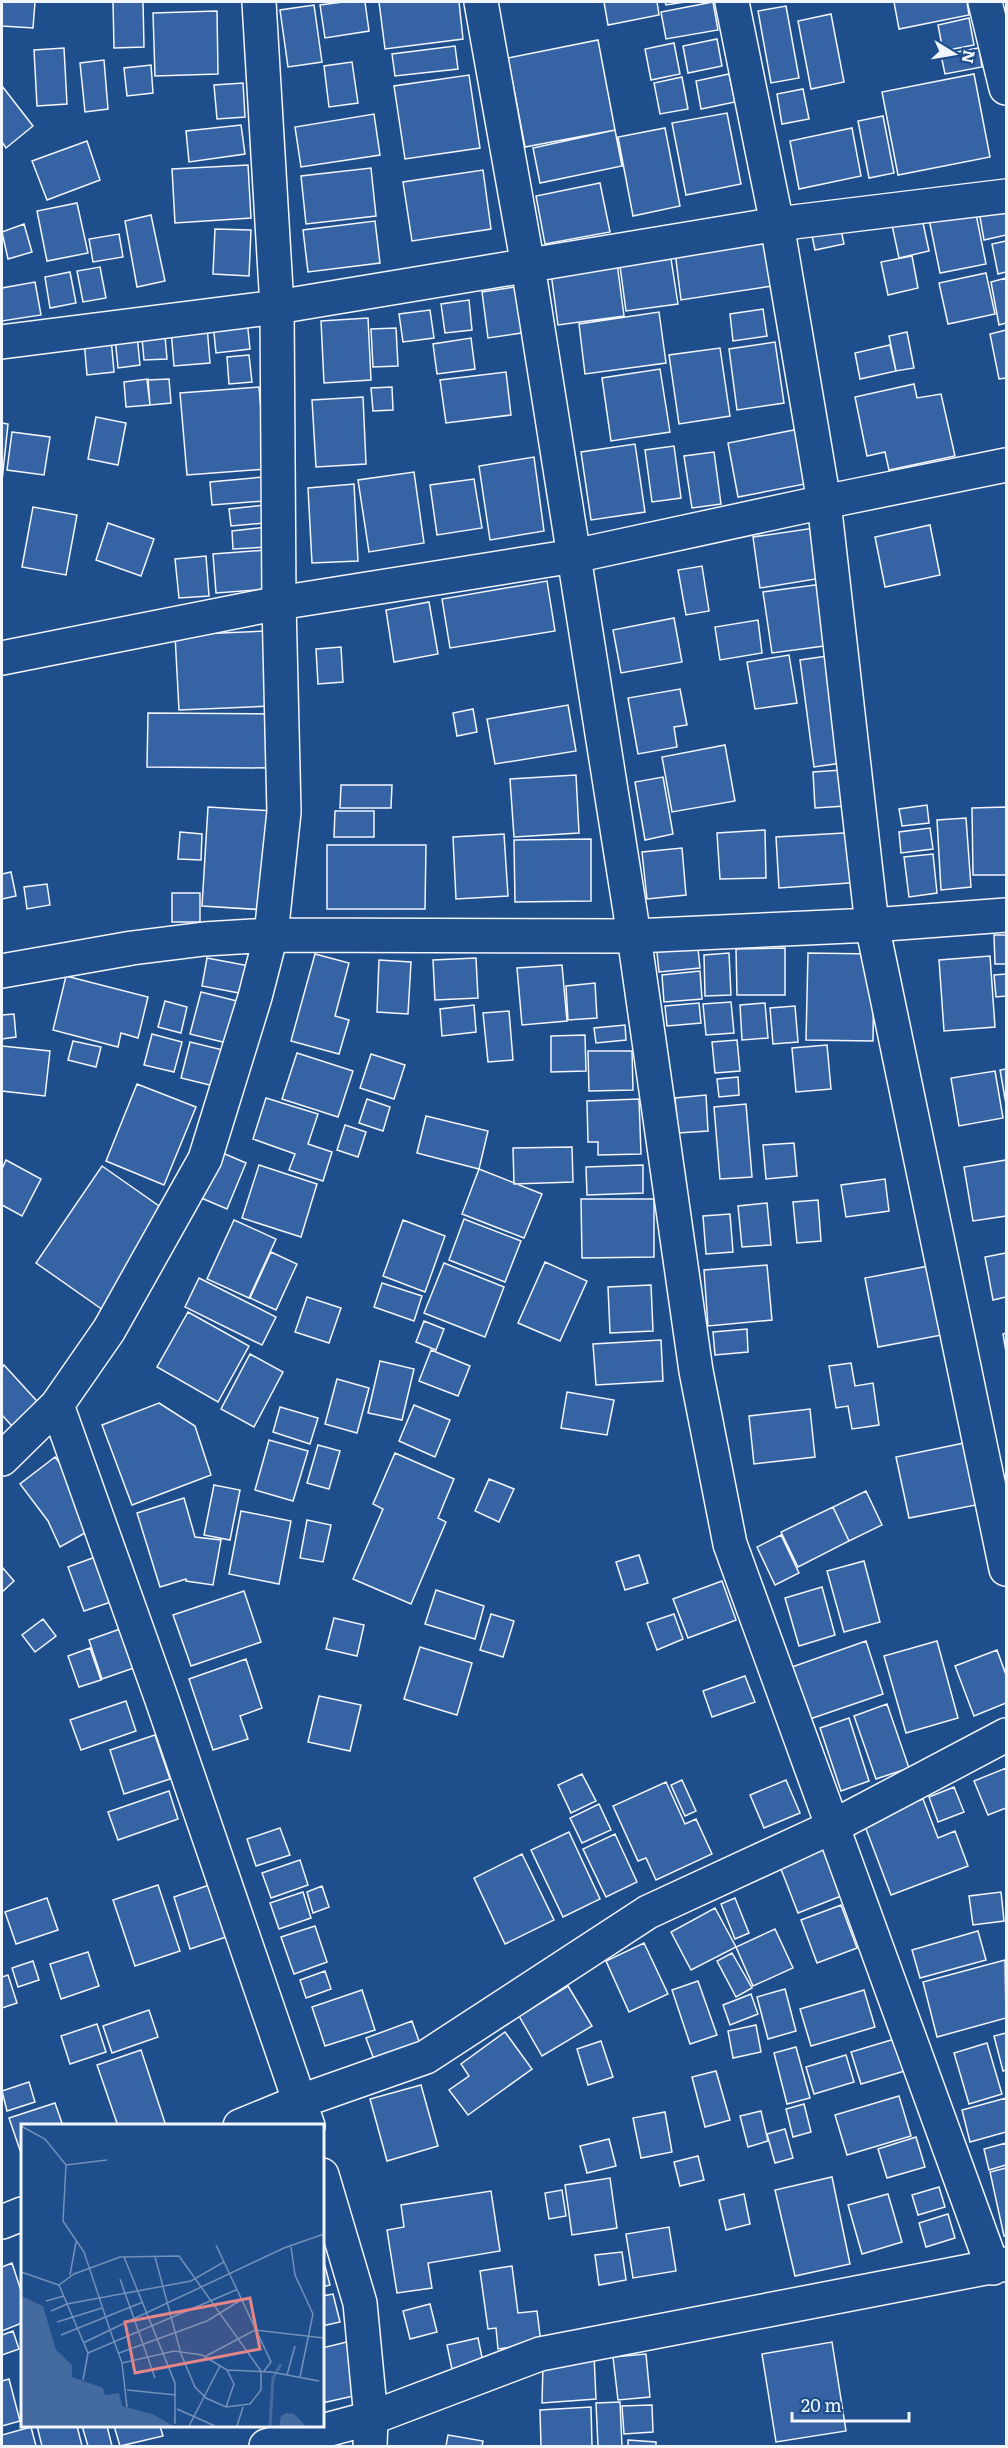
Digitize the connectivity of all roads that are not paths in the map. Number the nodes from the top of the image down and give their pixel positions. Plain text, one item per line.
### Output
1 (259, 2) edge
2 (481, 2) edge
3 (732, 2) edge
4 (985, 2) edge
5 (1006, 88) edge
6 (1006, 196) edge
7 (777, 224) junction
8 (528, 266) junction
9 (277, 307) junction
10 (2, 342) edge
11 (1006, 465) edge
12 (824, 502) junction
13 (574, 556) junction
14 (279, 603) junction
15 (2, 658) edge
16 (1006, 915) edge
17 (872, 925) junction
18 (271, 935) junction
19 (634, 936) junction
20 (2, 971) edge
21 (57, 1405) junction
22 (2, 1460) edge
23 (1006, 1569) edge
24 (1006, 1735) edge
25 (832, 1827) junction
26 (304, 2113) edge
27 (250, 2124) edge
28 (324, 2182) edge
29 (21, 2214) edge
30 (2, 2222) edge
31 (1000, 2266) edge
32 (370, 2432) edge
33 (266, 2446) edge

1 - 9 street
2 - 8 street
3 - 7 street
4 - 5 street
6 - 7 street
7 - 8 street
7 - 12 street
8 - 9 street
8 - 13 street
9 - 10 street
9 - 14 street
11 - 12 street
12 - 13 street
12 - 17 street
13 - 14 street
13 - 19 street
14 - 15 street
14 - 18 street
16 - 17 street
17 - 19 street
17 - 23 street
18 - 19 street
18 - 20 street
18 - 21 street
19 - 25 street
21 - 22 street
21 - 26 street
24 - 25 street
25 - 26 street
25 - 31 street
26 - 27 street
28 - 32 street
29 - 30 street
31 - 32 street
32 - 33 street

